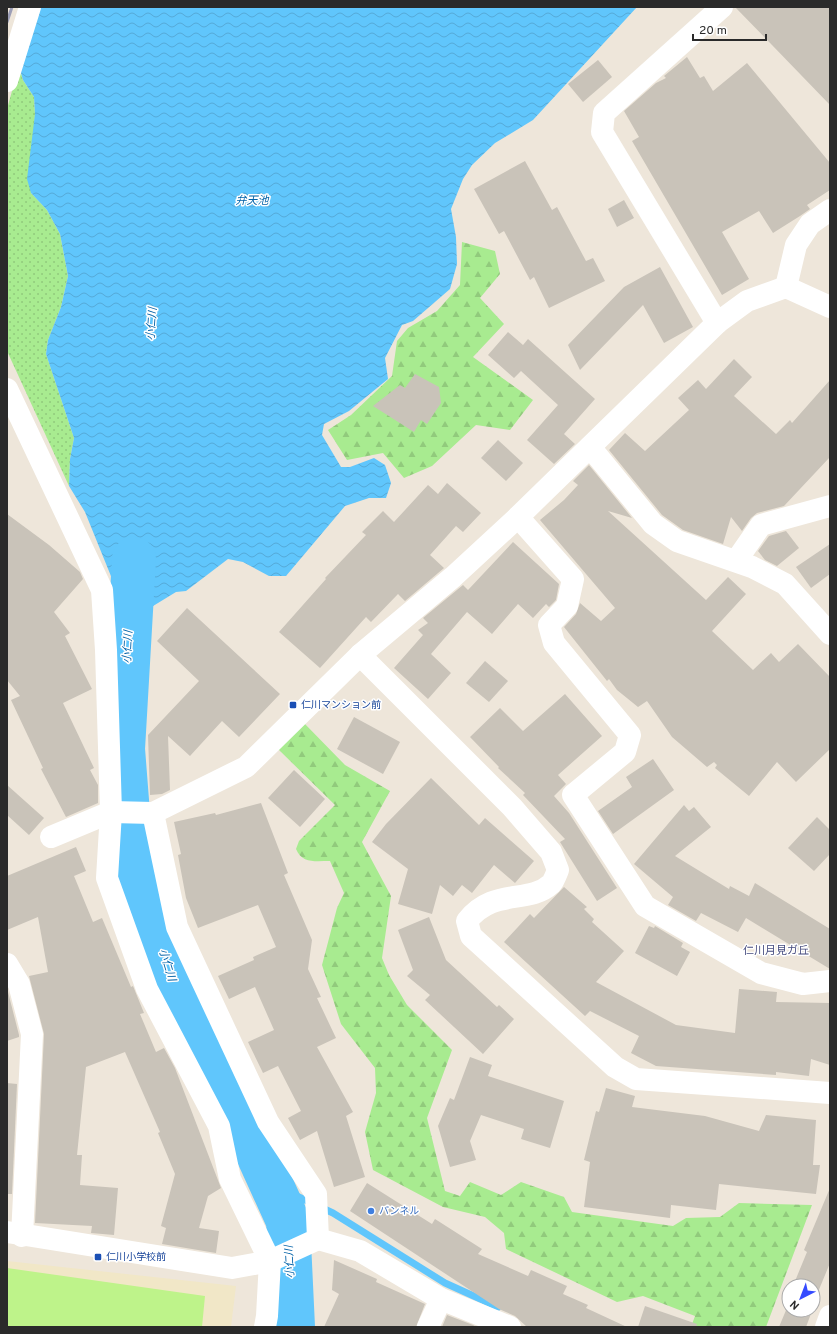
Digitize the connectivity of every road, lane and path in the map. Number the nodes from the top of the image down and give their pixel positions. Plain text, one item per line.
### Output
1 (30, 7) edge
2 (722, 7) edge
3 (7, 81) edge
4 (830, 210) edge
5 (786, 287) junction
6 (830, 307) edge
7 (718, 323) junction
8 (7, 389) edge
9 (590, 447) junction
10 (830, 506) edge
11 (518, 517) junction
12 (736, 561) junction
13 (830, 634) edge
14 (360, 655) junction
15 (112, 812) junction
16 (152, 813) junction
17 (51, 837) dead end
18 (7, 964) edge
19 (830, 981) edge
20 (830, 1093) edge
21 (15, 1234) edge
22 (315, 1235) junction
23 (274, 1260) junction
24 (441, 1299) junction
25 (830, 1316) edge
26 (265, 1327) edge
27 (428, 1327) edge
28 (510, 1327) edge
29 (826, 1327) edge

1 - 3 street
2 - 7 street
4 - 5 street
5 - 6 street
5 - 7 street
7 - 9 street
8 - 15 street
9 - 11 street
9 - 12 street
10 - 12 street
11 - 14 street
11 - 19 street
12 - 13 street
14 - 16 street
14 - 20 street
15 - 16 street
15 - 17 street
15 - 23 street
16 - 22 street
18 - 21 street
21 - 23 street
22 - 23 street
22 - 24 street
23 - 26 street
24 - 27 street
24 - 28 street
25 - 29 street

